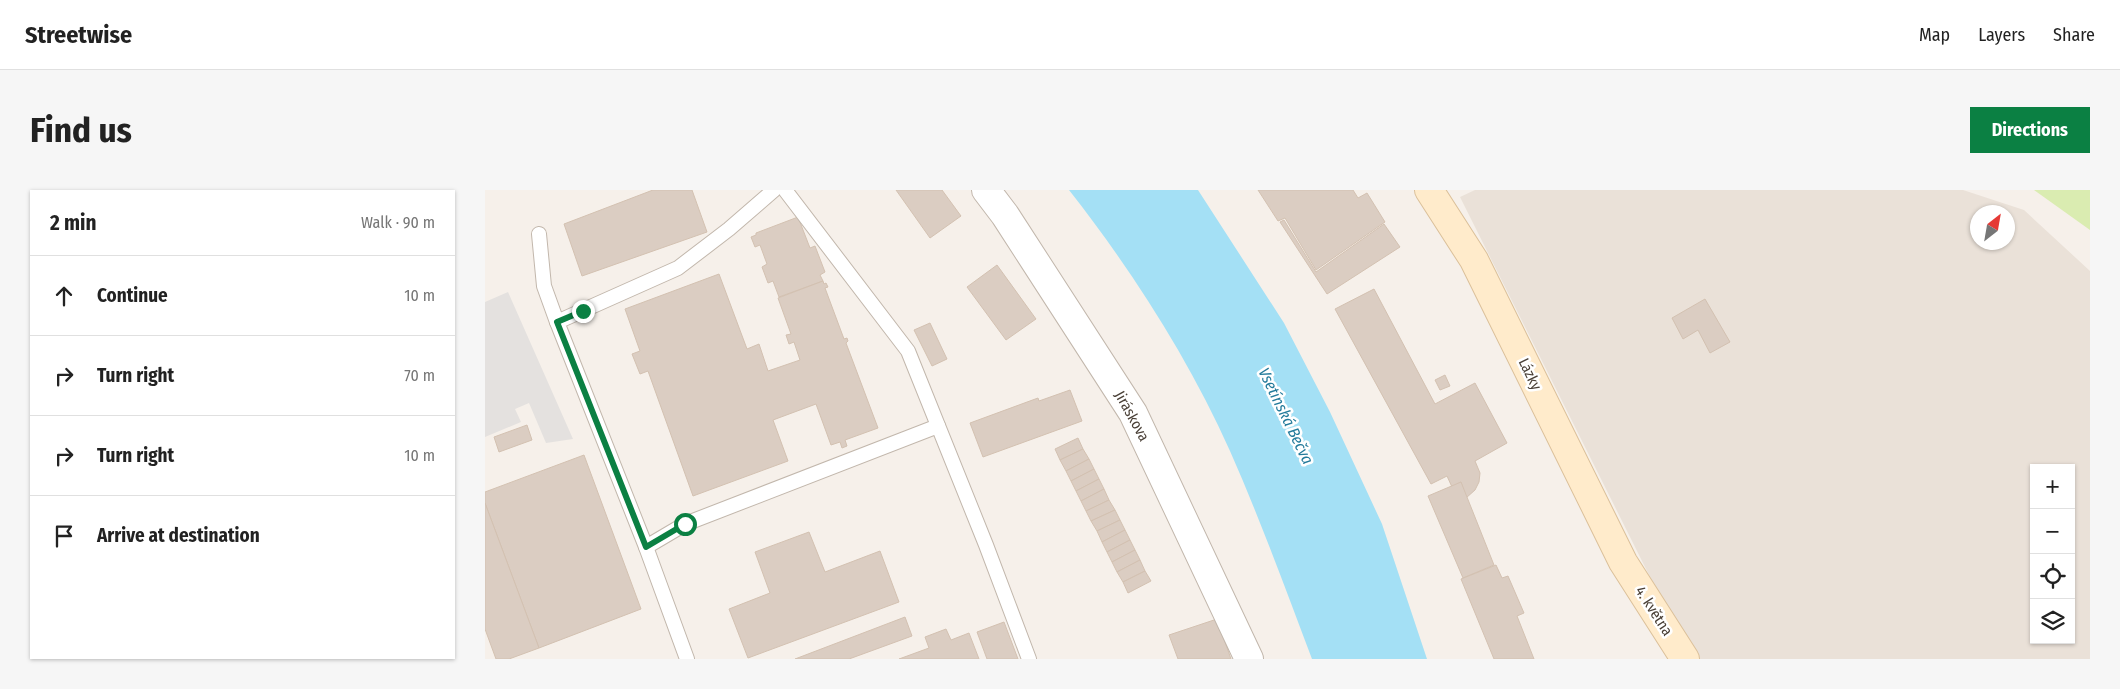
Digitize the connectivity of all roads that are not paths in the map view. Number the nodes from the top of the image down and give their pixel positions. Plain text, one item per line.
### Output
1 (774, 190) edge
2 (785, 190) edge
3 (986, 190) edge
4 (1429, 190) edge
5 (539, 234) dead end
6 (557, 322) junction
7 (938, 426) junction
8 (646, 547) junction
9 (1623, 562) joint
10 (687, 659) edge
11 (1029, 659) edge
12 (1249, 659) edge
13 (1685, 659) edge

1 - 6 lane
2 - 7 lane
3 - 12 street, Jiráskova
4 - 9 street, Lázky
5 - 6 lane
6 - 8 lane
7 - 8 lane
7 - 11 lane
8 - 10 lane
9 - 13 street, 4. května

